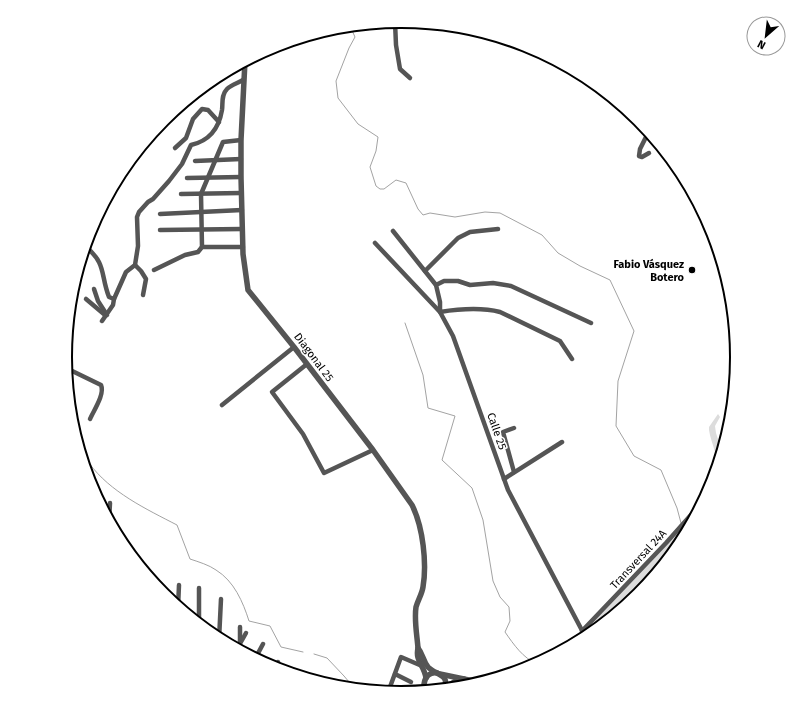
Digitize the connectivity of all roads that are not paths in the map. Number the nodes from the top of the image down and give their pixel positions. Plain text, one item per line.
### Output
1 (395, 28) edge
2 (245, 67) edge
3 (410, 78) dead end
4 (244, 80) junction
5 (219, 122) junction
6 (646, 137) edge
7 (186, 138) junction
8 (241, 140) junction
9 (191, 145) junction
10 (175, 148) dead end
11 (649, 153) dead end
12 (241, 159) junction
13 (214, 160) junction
14 (195, 161) dead end
15 (207, 177) junction
16 (241, 177) junction
17 (187, 178) dead end
18 (241, 193) junction
19 (182, 194) dead end
20 (201, 194) junction
21 (242, 210) junction
22 (201, 212) junction
23 (160, 214) dead end
24 (202, 229) junction
25 (242, 229) junction
26 (498, 229) dead end
27 (160, 230) dead end
28 (393, 231) dead end
29 (375, 243) dead end
30 (202, 247) junction
31 (243, 247) junction
32 (90, 251) edge
33 (135, 265) junction
34 (154, 270) dead end
35 (425, 271) junction
36 (436, 285) junction
37 (94, 289) dead end
38 (143, 295) dead end
39 (86, 299) dead end
40 (114, 299) junction
41 (440, 312) junction
42 (106, 316) junction
43 (102, 321) dead end
44 (591, 323) dead end
45 (294, 346) junction
46 (572, 359) dead end
47 (307, 364) junction
48 (72, 371) edge
49 (222, 405) dead end
50 (90, 419) dead end
51 (514, 428) dead end
52 (562, 442) dead end
53 (373, 450) junction
54 (514, 472) junction
55 (504, 479) junction
56 (110, 503) dead end
57 (110, 511) edge
58 (688, 518) edge
59 (179, 585) dead end
60 (199, 588) dead end
61 (221, 599) dead end
62 (178, 600) edge
63 (198, 617) edge
64 (240, 627) dead end
65 (582, 631) joint
66 (219, 632) edge
67 (246, 633) dead end
68 (240, 644) joint
69 (263, 644) dead end
70 (418, 648) junction
71 (258, 654) edge
72 (422, 666) junction
73 (431, 670) junction
74 (395, 674) junction
75 (439, 674) junction
76 (426, 678) junction
77 (465, 679) junction
78 (469, 680) edge
79 (411, 682) dead end
80 (453, 683) edge
81 (445, 684) edge
82 (425, 686) edge
83 (390, 687) dead end

1 - 3 street
2 - 4 street, Diagonal 25
4 - 5 street
4 - 8 street, Diagonal 25
5 - 7 street
5 - 9 street
6 - 11 street
7 - 9 street
7 - 10 street
8 - 12 street, Diagonal 25
8 - 13 street
9 - 33 street
12 - 13 street
12 - 16 street, Diagonal 25
13 - 14 street
13 - 15 street
15 - 16 street
15 - 17 street
15 - 20 street
16 - 18 street, Diagonal 25
18 - 20 street
18 - 21 street, Diagonal 25
19 - 20 street
20 - 22 street
21 - 22 street
21 - 25 street, Diagonal 25
22 - 23 street
22 - 24 street
24 - 25 street
24 - 27 street
24 - 30 street
25 - 31 street, Diagonal 25
26 - 35 street
28 - 35 street
29 - 41 street, Calle 25
30 - 31 street
30 - 34 street
31 - 45 street, Diagonal 25
32 - 40 street
33 - 38 street
33 - 40 street
35 - 36 street
36 - 41 street
36 - 44 street
37 - 42 street
39 - 42 street
40 - 42 street
41 - 46 street
41 - 55 street, Calle 25
42 - 43 street
45 - 47 street, Diagonal 25
45 - 49 street
47 - 53 street, Diagonal 25
47 - 53 street
48 - 50 street
51 - 54 street
52 - 54 street
53 - 70 street, Diagonal 25
54 - 55 street
55 - 65 street, Calle 25
56 - 57 street
58 - 65 street, Transversal 24A
59 - 62 street
60 - 63 street
61 - 66 street
64 - 68 street
67 - 68 street
69 - 71 street
70 - 72 street, Diagonal 25
70 - 73 street, Diagonal 25
72 - 73 street
72 - 74 street
72 - 76 street, Diagonal 25
73 - 75 street
74 - 79 street
74 - 83 street
75 - 76 street
75 - 77 street
75 - 81 street
76 - 82 street, Diagonal 25
77 - 78 street
77 - 80 street

